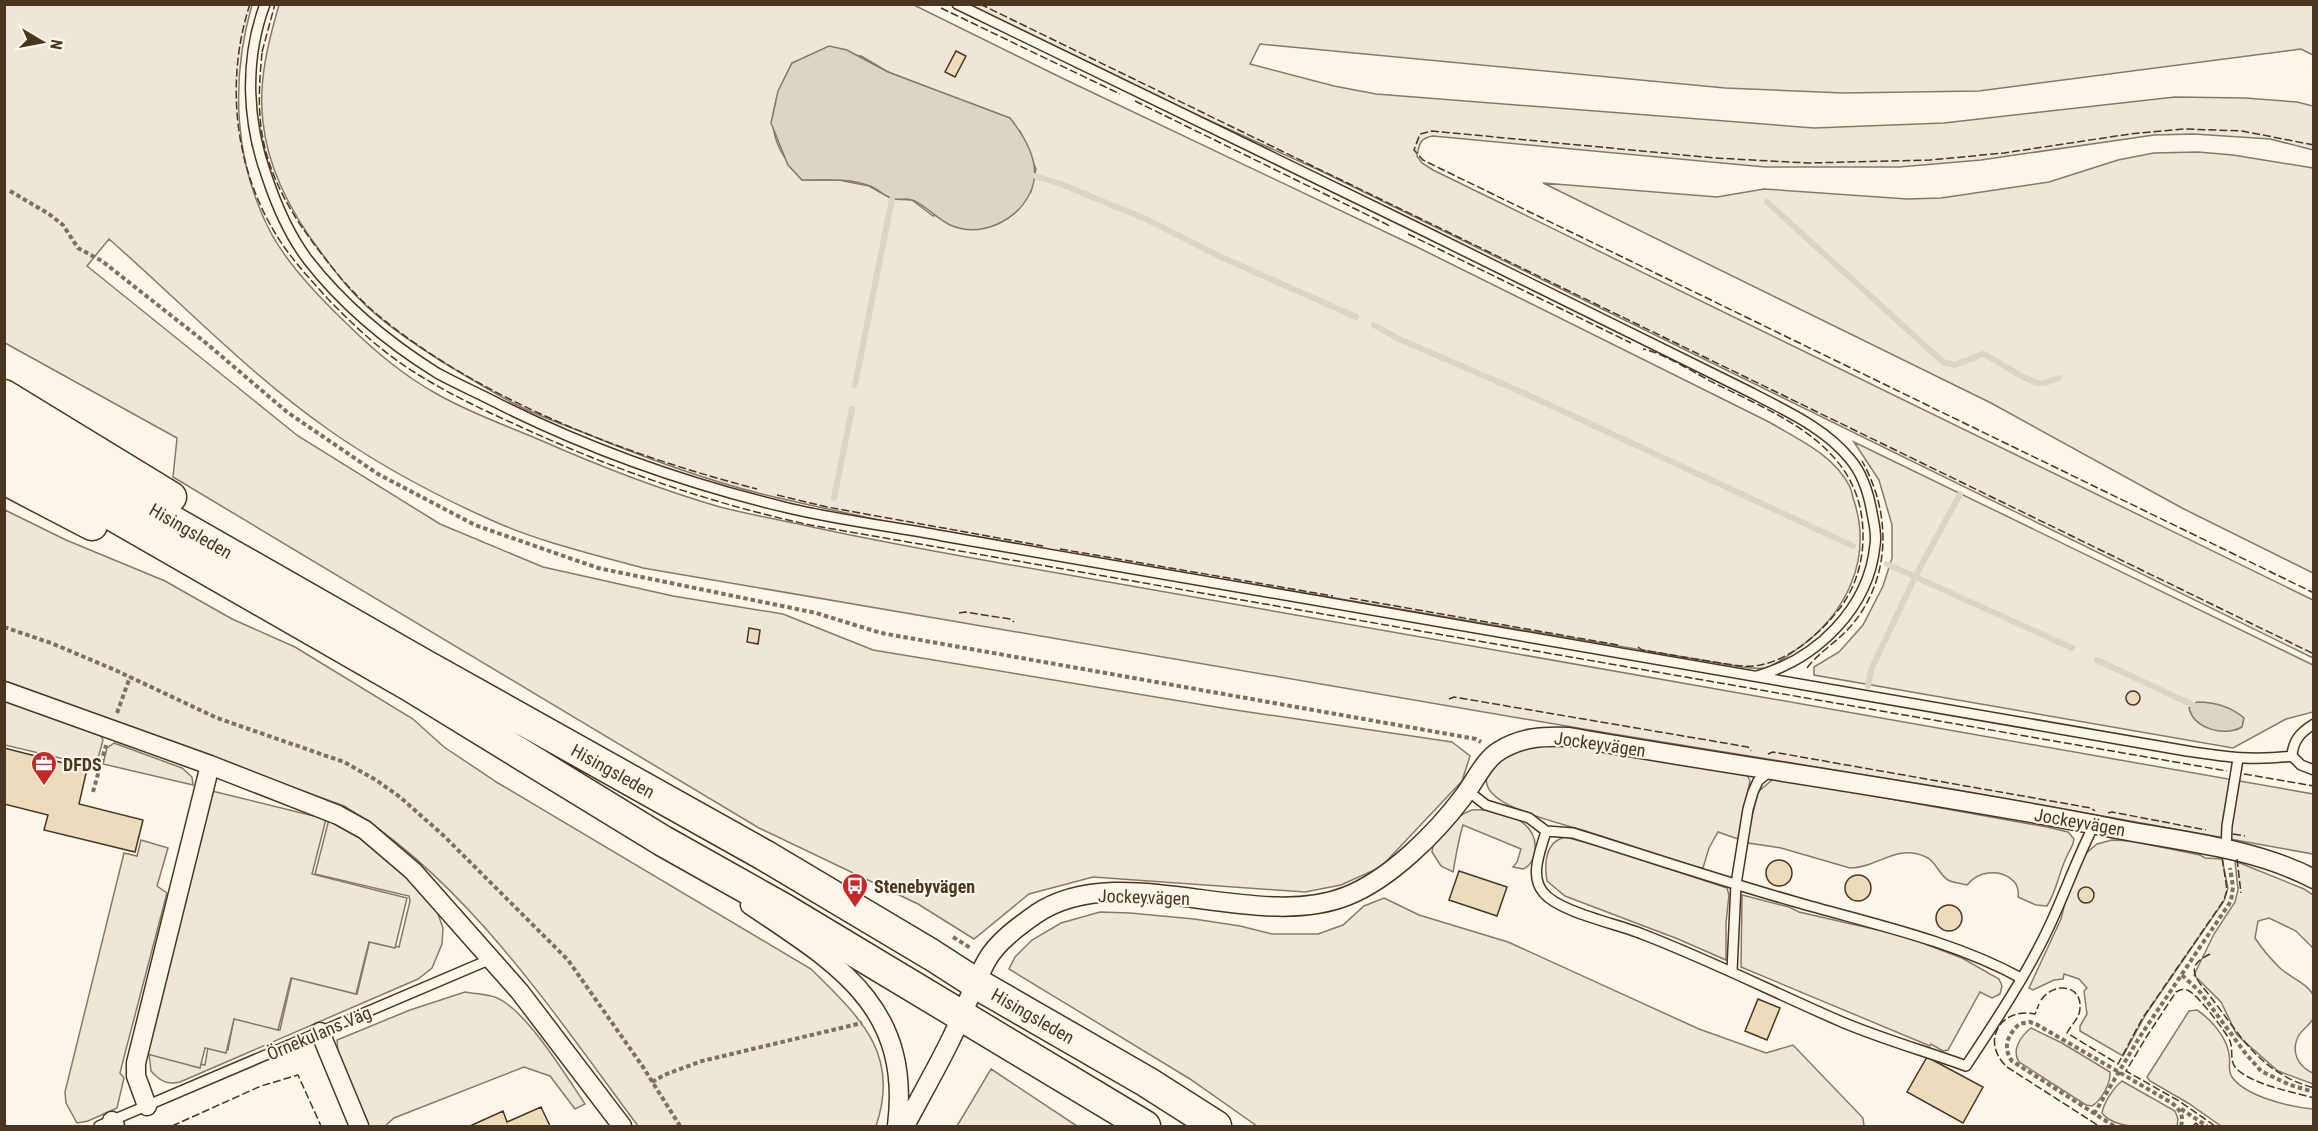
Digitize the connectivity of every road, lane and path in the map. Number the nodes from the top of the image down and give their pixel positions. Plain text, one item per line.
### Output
1 (265, 4) edge
2 (957, 4) edge
3 (10, 191) dead end
4 (4, 395) edge
5 (4, 426) edge
6 (4, 453) edge
7 (4, 478) edge
8 (416, 675) junction
9 (1755, 676) junction
10 (130, 677) dead end
11 (4, 691) edge
12 (115, 717) dead end
13 (2313, 723) edge
14 (108, 736) dead end
15 (1497, 752) junction
16 (2292, 756) junction
17 (2238, 759) junction
18 (210, 765) junction
19 (2313, 770) edge
20 (1770, 771) junction
21 (1468, 791) junction
22 (93, 792) dead end
23 (2094, 825) junction
24 (1546, 831) junction
25 (2226, 850) junction
26 (712, 869) junction
27 (2313, 879) edge
28 (1736, 884) junction
29 (932, 955) junction
30 (492, 959) junction
31 (1732, 971) junction
32 (982, 972) junction
33 (2182, 975) junction
34 (2021, 978) junction
35 (876, 1015) junction
36 (962, 1015) junction
37 (320, 1032) junction
38 (2120, 1073) junction
39 (652, 1082) dead end
40 (2313, 1092) edge
41 (2172, 1103) junction
42 (147, 1106) junction
43 (2094, 1114) junction
44 (109, 1125) edge
45 (359, 1126) edge
46 (622, 1126) edge
47 (897, 1126) edge
48 (905, 1126) edge
49 (1145, 1126) edge
50 (1216, 1126) edge
51 (2114, 1126) edge
52 (2181, 1126) edge
53 (2207, 1126) edge

1 - 9 lane
2 - 9 lane
3 - 15 path
4 - 8 highway
5 - 8 highway, Hisingsleden
6 - 8 highway, Hisingsleden
7 - 8 highway
8 - 26 highway, Hisingsleden
8 - 29 highway, Hisingsleden
9 - 17 lane
10 - 12 path
11 - 18 street
13 - 16 lane
14 - 22 path
15 - 20 street, Jockeyvägen
15 - 21 street, Jockeyvägen
16 - 17 lane
16 - 19 lane
17 - 25 lane
18 - 30 street
18 - 42 street
20 - 23 street, Jockeyvägen
20 - 28 lane
21 - 24 lane
21 - 32 street, Jockeyvägen
23 - 25 street, Jockeyvägen
23 - 34 lane
24 - 28 lane
24 - 31 lane
25 - 27 street, Jockeyvägen
25 - 33 path
26 - 35 street
26 - 36 highway, Hisingsleden
28 - 31 lane
28 - 34 lane
29 - 32 highway, Hisingsleden
29 - 32 path
30 - 37 lane, Örnekulans Väg
30 - 46 street
31 - 34 lane
32 - 36 street, Jockeyvägen
32 - 50 highway, Hisingsleden
33 - 38 path
33 - 40 path
35 - 39 path
35 - 47 street
36 - 48 street, Jockeyvägen
36 - 49 highway, Hisingsleden
37 - 42 lane, Örnekulans Väg
37 - 45 street
38 - 41 path
38 - 43 path
38 - 43 path
41 - 52 path
41 - 53 path
42 - 44 lane, Örnekulans Väg
43 - 51 path

